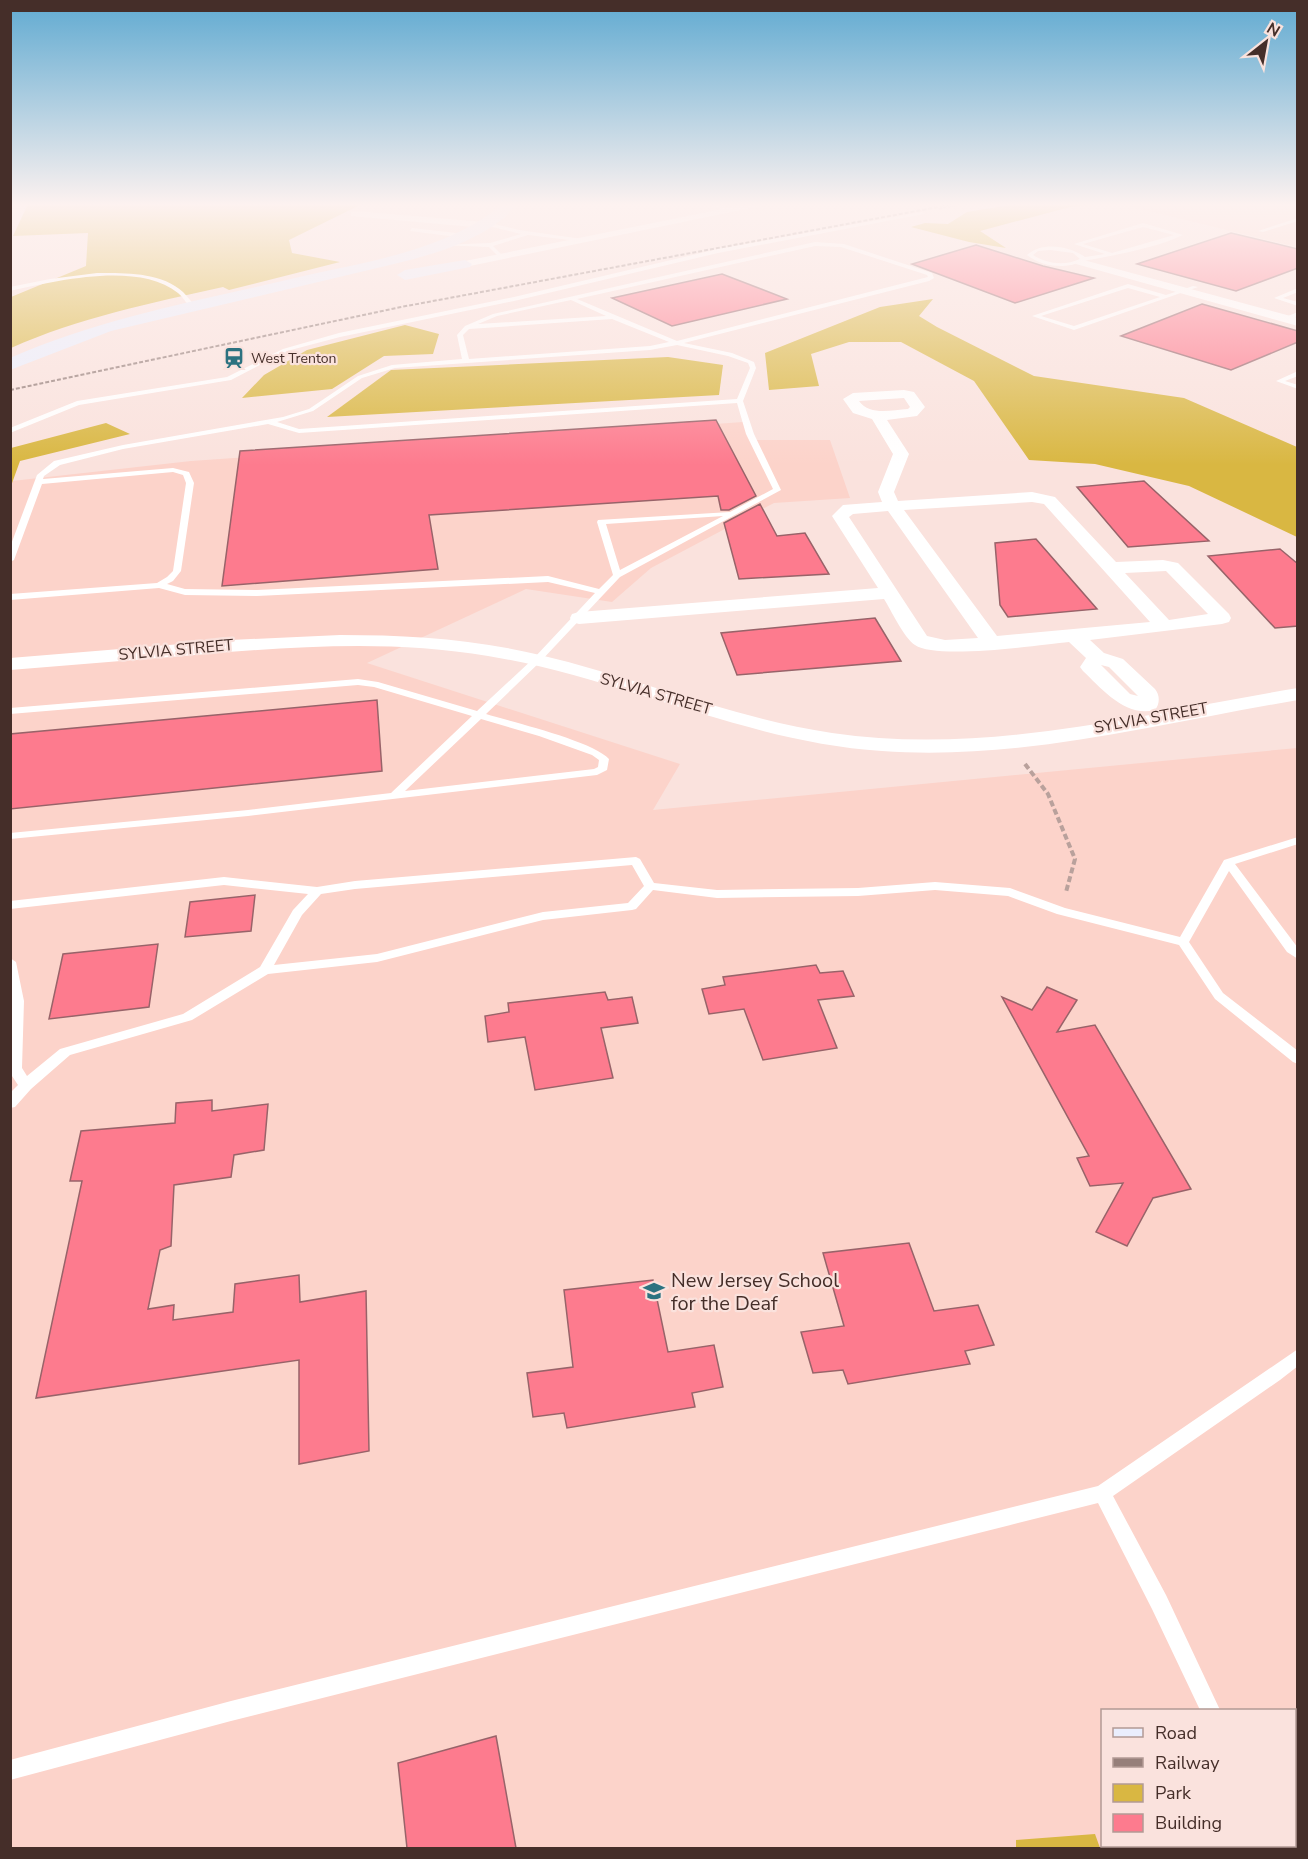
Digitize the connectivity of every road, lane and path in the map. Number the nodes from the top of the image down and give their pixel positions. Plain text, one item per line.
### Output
1 (177, 291) edge
2 (259, 291) edge
3 (549, 291) edge
4 (604, 291) edge
5 (884, 291) edge
6 (1113, 291) edge
7 (1144, 291) edge
8 (1184, 291) edge
9 (1196, 291) edge
10 (1296, 291) edge
11 (1166, 297) junction
12 (571, 298) junction
13 (1298, 304) edge
14 (192, 306) junction
15 (613, 317) junction
16 (1295, 317) edge
17 (467, 327) junction
18 (676, 343) junction
19 (466, 361) junction
20 (10, 365) edge
21 (1298, 373) edge
22 (1298, 387) edge
23 (740, 401) junction
24 (877, 416) dead end
25 (269, 422) junction
26 (10, 431) edge
27 (38, 482) junction
28 (892, 506) junction
29 (734, 512) junction
30 (10, 560) edge
31 (1111, 568) junction
32 (617, 575) junction
33 (159, 585) junction
34 (600, 592) junction
35 (890, 593) junction
36 (10, 597) edge
37 (579, 618) junction
38 (1164, 626) junction
39 (1074, 636) junction
40 (991, 642) junction
41 (537, 660) junction
42 (10, 664) edge
43 (1298, 694) edge
44 (10, 711) edge
45 (1154, 711) junction
46 (479, 715) junction
47 (1021, 741) junction
48 (393, 796) junction
49 (10, 836) edge
50 (1298, 840) edge
51 (1228, 862) junction
52 (650, 886) junction
53 (317, 891) junction
54 (10, 905) edge
55 (1061, 910) junction
56 (1183, 942) junction
57 (1298, 955) edge
58 (10, 962) edge
59 (265, 970) junction
60 (1298, 1059) edge
61 (26, 1085) junction
62 (10, 1103) edge
63 (1298, 1356) edge
64 (1102, 1493) junction
65 (1210, 1709) edge
66 (10, 1770) edge

1 - 14 lane
2 - 14 main road
3 - 26 lane
4 - 12 lane
5 - 18 lane
6 - 11 lane
7 - 11 lane
8 - 11 lane
9 - 16 street
10 - 13 lane
12 - 15 lane
12 - 17 lane
14 - 20 main road
15 - 17 lane
15 - 18 lane
17 - 19 lane
18 - 19 lane
18 - 23 lane
19 - 25 lane
21 - 22 lane
23 - 25 lane
23 - 29 lane
24 - 28 street
25 - 27 lane
27 - 30 lane
27 - 33 lane
28 - 31 street
28 - 35 street
28 - 40 street
29 - 32 lane
29 - 32 lane
31 - 38 street
31 - 38 street
32 - 34 lane
33 - 34 lane
33 - 36 lane
34 - 37 lane
35 - 37 street
35 - 40 street
37 - 41 lane
38 - 39 street
39 - 40 street
39 - 45 street
41 - 42 street, SYLVIA STREET
41 - 46 lane
41 - 47 street, SYLVIA STREET
43 - 45 street, SYLVIA STREET
44 - 46 lane
45 - 47 street, SYLVIA STREET
46 - 48 lane
46 - 48 lane
47 - 55 path
48 - 49 lane
50 - 51 lane
51 - 56 lane
51 - 57 lane
52 - 53 lane
52 - 55 lane
52 - 59 lane
53 - 54 lane
53 - 59 lane
55 - 56 lane
56 - 60 lane
58 - 61 lane
59 - 61 lane
61 - 62 lane
63 - 64 lane
64 - 65 lane
64 - 66 lane

